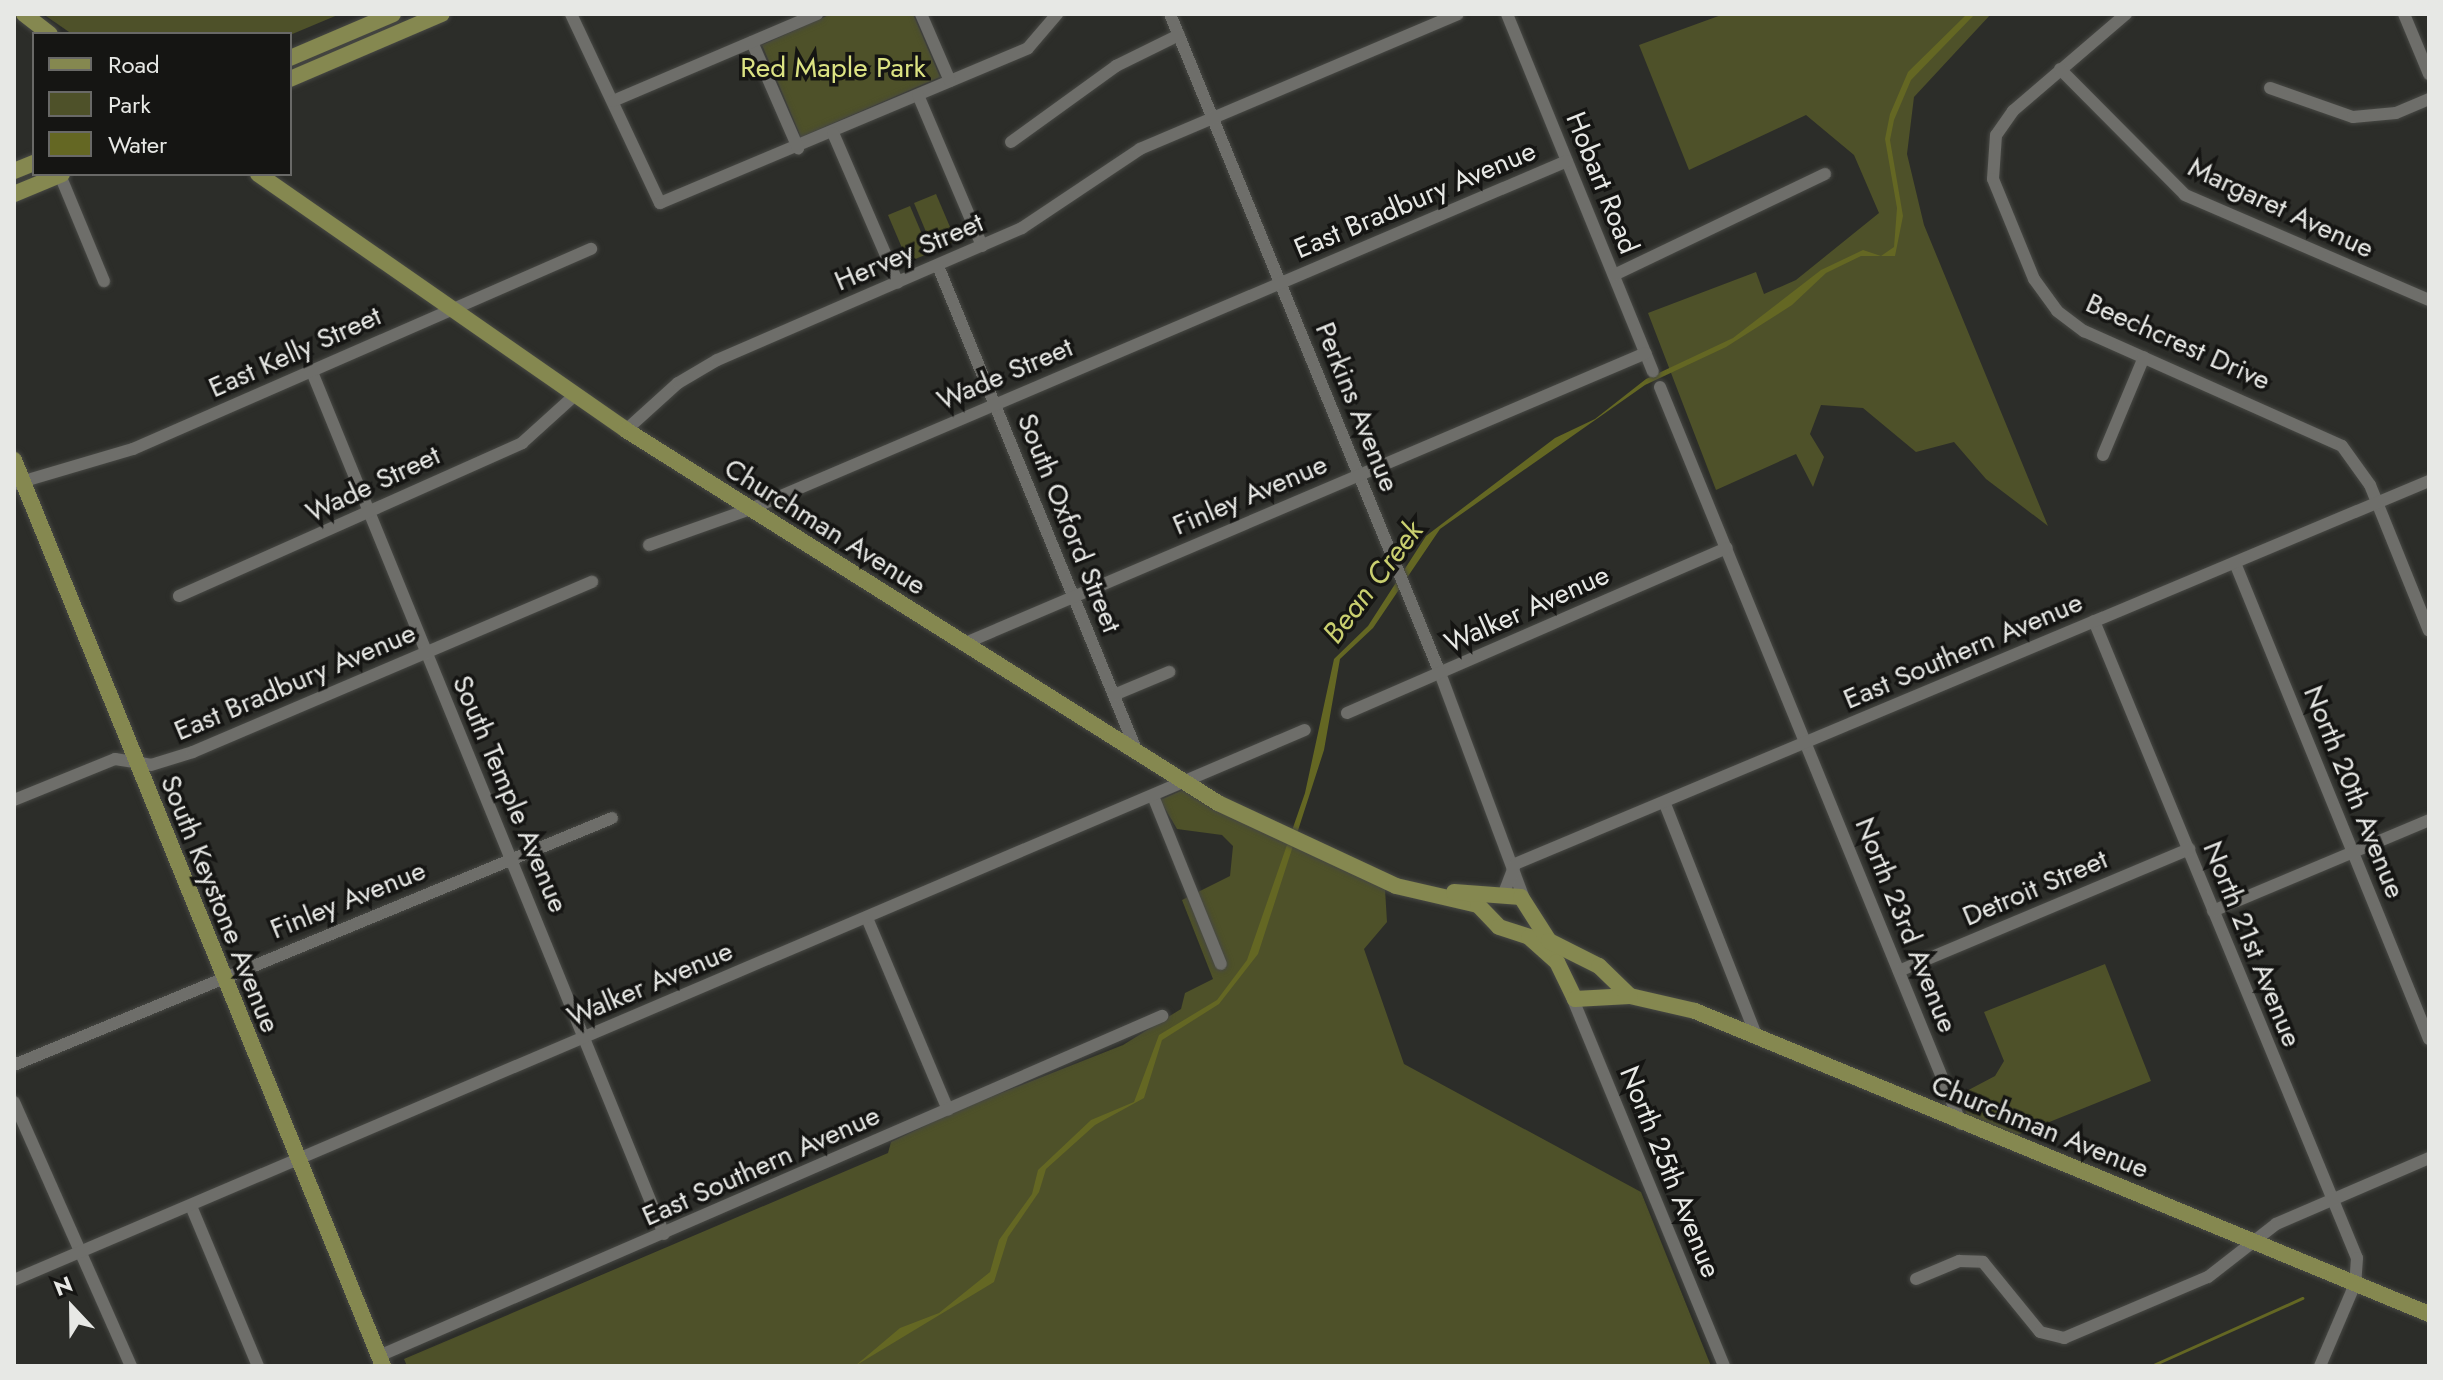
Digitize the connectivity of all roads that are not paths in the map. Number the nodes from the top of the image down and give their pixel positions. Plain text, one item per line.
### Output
1 (24, 14) edge
2 (393, 14) edge
3 (442, 14) edge
4 (571, 14) edge
5 (817, 14) edge
6 (921, 14) edge
7 (1057, 14) edge
8 (1170, 14) edge
9 (1458, 14) edge
10 (1507, 14) edge
11 (2126, 14) edge
12 (2404, 14) edge
13 (47, 32) edge
14 (1179, 35) junction
15 (752, 42) junction
16 (292, 57) edge
17 (2060, 69) junction
18 (2429, 74) edge
19 (292, 78) edge
20 (950, 81) junction
21 (2270, 88) dead end
22 (918, 95) junction
23 (2429, 99) edge
24 (613, 101) junction
25 (1213, 118) junction
26 (833, 133) junction
27 (1011, 142) dead end
28 (798, 148) junction
29 (1567, 161) junction
30 (1825, 174) dead end
31 (59, 176) edge
32 (61, 176) edge
33 (261, 176) edge
34 (14, 194) edge
35 (982, 246) junction
36 (591, 249) dead end
37 (938, 266) junction
38 (1614, 275) junction
39 (104, 281) dead end
40 (898, 283) junction
41 (1282, 283) junction
42 (2429, 300) edge
43 (450, 310) junction
44 (1646, 353) junction
45 (2144, 357) junction
46 (1653, 371) dead end
47 (312, 372) junction
48 (1660, 387) dead end
49 (574, 396) junction
50 (995, 405) junction
51 (626, 430) junction
52 (2103, 455) dead end
53 (14, 460) edge
54 (1359, 474) junction
55 (2429, 481) edge
56 (18, 482) edge
57 (2377, 503) junction
58 (373, 510) junction
59 (748, 510) junction
60 (649, 545) dead end
61 (1727, 548) junction
62 (2235, 563) junction
63 (592, 582) dead end
64 (179, 596) dead end
65 (1073, 597) junction
66 (2094, 621) junction
67 (2429, 631) edge
68 (963, 644) junction
69 (426, 654) junction
70 (1169, 672) dead end
71 (1440, 673) junction
72 (1114, 695) junction
73 (1347, 713) dead end
74 (1305, 730) dead end
75 (1806, 743) junction
76 (1138, 754) junction
77 (133, 762) junction
78 (1185, 783) junction
79 (1153, 796) junction
80 (14, 800) edge
81 (1665, 804) junction
82 (612, 818) dead end
83 (2429, 820) edge
84 (2189, 849) junction
85 (2353, 852) junction
86 (512, 859) junction
87 (1515, 864) junction
88 (1391, 880) junction
89 (1502, 893) junction
90 (1527, 908) junction
91 (2213, 911) junction
92 (867, 918) junction
93 (1492, 918) junction
94 (1517, 930) junction
95 (1221, 964) dead end
96 (1899, 971) junction
97 (1604, 976) junction
98 (223, 978) junction
99 (1630, 996) junction
100 (1572, 997) junction
101 (1595, 1000) junction
102 (1162, 1016) dead end
103 (1757, 1037) junction
104 (583, 1039) junction
105 (2429, 1039) edge
106 (14, 1065) edge
107 (14, 1102) edge
108 (948, 1110) junction
109 (1961, 1124) junction
110 (2429, 1158) edge
111 (298, 1161) junction
112 (2332, 1198) junction
113 (191, 1206) junction
114 (664, 1234) junction
115 (2247, 1240) junction
116 (80, 1253) junction
117 (1916, 1279) dead end
118 (14, 1280) edge
119 (2355, 1284) junction
120 (2429, 1314) edge
121 (381, 1361) edge
122 (131, 1366) edge
123 (258, 1366) edge
124 (1724, 1366) edge
125 (2320, 1366) edge

1 - 13 main road
2 - 16 main road
3 - 19 main road
4 - 24 street
5 - 15 street
6 - 20 street
7 - 20 street
8 - 14 street, Perkins Avenue
9 - 25 street, Hervey Street
10 - 29 street, Hobart Road
11 - 17 street
12 - 18 street
14 - 25 street, Perkins Avenue
14 - 27 street
15 - 24 street
15 - 28 street
17 - 42 street, Margaret Avenue
17 - 45 street, Beechcrest Drive
20 - 22 street
21 - 23 street
22 - 26 street
22 - 35 street
24 - 28 street
25 - 35 street, Hervey Street
25 - 41 street, Perkins Avenue
26 - 28 street
26 - 40 street
29 - 38 street, Hobart Road
29 - 41 street, East Bradbury Avenue
30 - 38 street
31 - 34 main road
32 - 39 street
33 - 43 main road, Churchman Avenue
35 - 37 street, Hervey Street
36 - 43 street, East Kelly Street
37 - 40 street, Hervey Street
37 - 50 street, South Oxford Street
38 - 44 street, Hobart Road
40 - 51 street, Hervey Street
41 - 50 street, Wade Street
41 - 54 street, Perkins Avenue
43 - 47 street, East Kelly Street
43 - 49 main road, Churchman Avenue
44 - 46 street, Hobart Road
44 - 54 street, Finley Avenue
45 - 52 street
45 - 57 street, Beechcrest Drive
47 - 56 street, East Kelly Street
47 - 58 street, South Temple Avenue
48 - 61 street
49 - 51 main road, Churchman Avenue
49 - 58 street, Wade Street
50 - 59 street, Wade Street
50 - 65 street, South Oxford Street
51 - 59 main road, Churchman Avenue
53 - 56 main road, South Keystone Avenue
54 - 65 street, Finley Avenue
54 - 71 street, Perkins Avenue
55 - 57 street, East Southern Avenue
56 - 77 main road, South Keystone Avenue
57 - 62 street, East Southern Avenue
57 - 67 street, Beechcrest Drive
58 - 64 street, Wade Street
58 - 69 street, South Temple Avenue
59 - 60 street
59 - 68 main road, Churchman Avenue
61 - 71 street, Walker Avenue
61 - 75 street
62 - 66 street, East Southern Avenue
62 - 85 street, North 20th Avenue
63 - 69 street, East Bradbury Avenue
65 - 68 street, Finley Avenue
65 - 72 street, South Oxford Street
66 - 75 street, East Southern Avenue
66 - 84 street, North 21st Avenue
68 - 76 main road, Churchman Avenue
69 - 77 street, East Bradbury Avenue
69 - 86 street, South Temple Avenue
70 - 72 street
71 - 73 street, Walker Avenue
71 - 87 street, Perkins Avenue
72 - 76 street, South Oxford Street
74 - 78 street, Walker Avenue
75 - 81 street, East Southern Avenue
75 - 96 street, North 23rd Avenue
76 - 78 main road, Churchman Avenue
77 - 80 street, East Bradbury Avenue
77 - 98 main road, South Keystone Avenue
78 - 79 street, Walker Avenue
78 - 88 main road, Churchman Avenue
79 - 92 street, Walker Avenue
79 - 95 street
81 - 87 street, East Southern Avenue
81 - 103 street
82 - 86 street, Finley Avenue
83 - 85 street
84 - 91 street, North 21st Avenue
84 - 96 street, Detroit Street
85 - 91 street
85 - 105 street, North 20th Avenue
86 - 98 street, Finley Avenue
86 - 104 street, South Temple Avenue
87 - 89 street
87 - 90 street, Perkins Avenue
88 - 89 main road, Churchman Avenue
88 - 93 main road, Churchman Avenue
89 - 90 main road, Churchman Avenue
89 - 93 main road
90 - 94 main road
90 - 97 main road, Churchman Avenue
91 - 112 street, North 21st Avenue
92 - 104 street, Walker Avenue
92 - 108 street
93 - 94 main road, Churchman Avenue
94 - 100 main road, Churchman Avenue
96 - 109 street, North 23rd Avenue
97 - 99 main road, Churchman Avenue
97 - 101 main road
98 - 106 street, Finley Avenue
98 - 111 main road, South Keystone Avenue
99 - 101 main road, Churchman Avenue
99 - 103 main road, Churchman Avenue
100 - 101 main road, Churchman Avenue
100 - 124 street, North 25th Avenue
102 - 108 street, East Southern Avenue
103 - 109 main road, Churchman Avenue
104 - 111 street, Walker Avenue
104 - 114 street, South Temple Avenue
107 - 116 street
108 - 114 street, East Southern Avenue
109 - 115 main road, Churchman Avenue
110 - 112 street
111 - 113 street, Walker Avenue
111 - 121 main road, South Keystone Avenue
112 - 115 street
112 - 119 street, North 21st Avenue
113 - 116 street, Walker Avenue
113 - 123 street
114 - 121 street, East Southern Avenue
115 - 117 street
115 - 119 main road, Churchman Avenue
116 - 118 street, Walker Avenue
116 - 122 street
119 - 120 main road, Churchman Avenue
119 - 125 street

